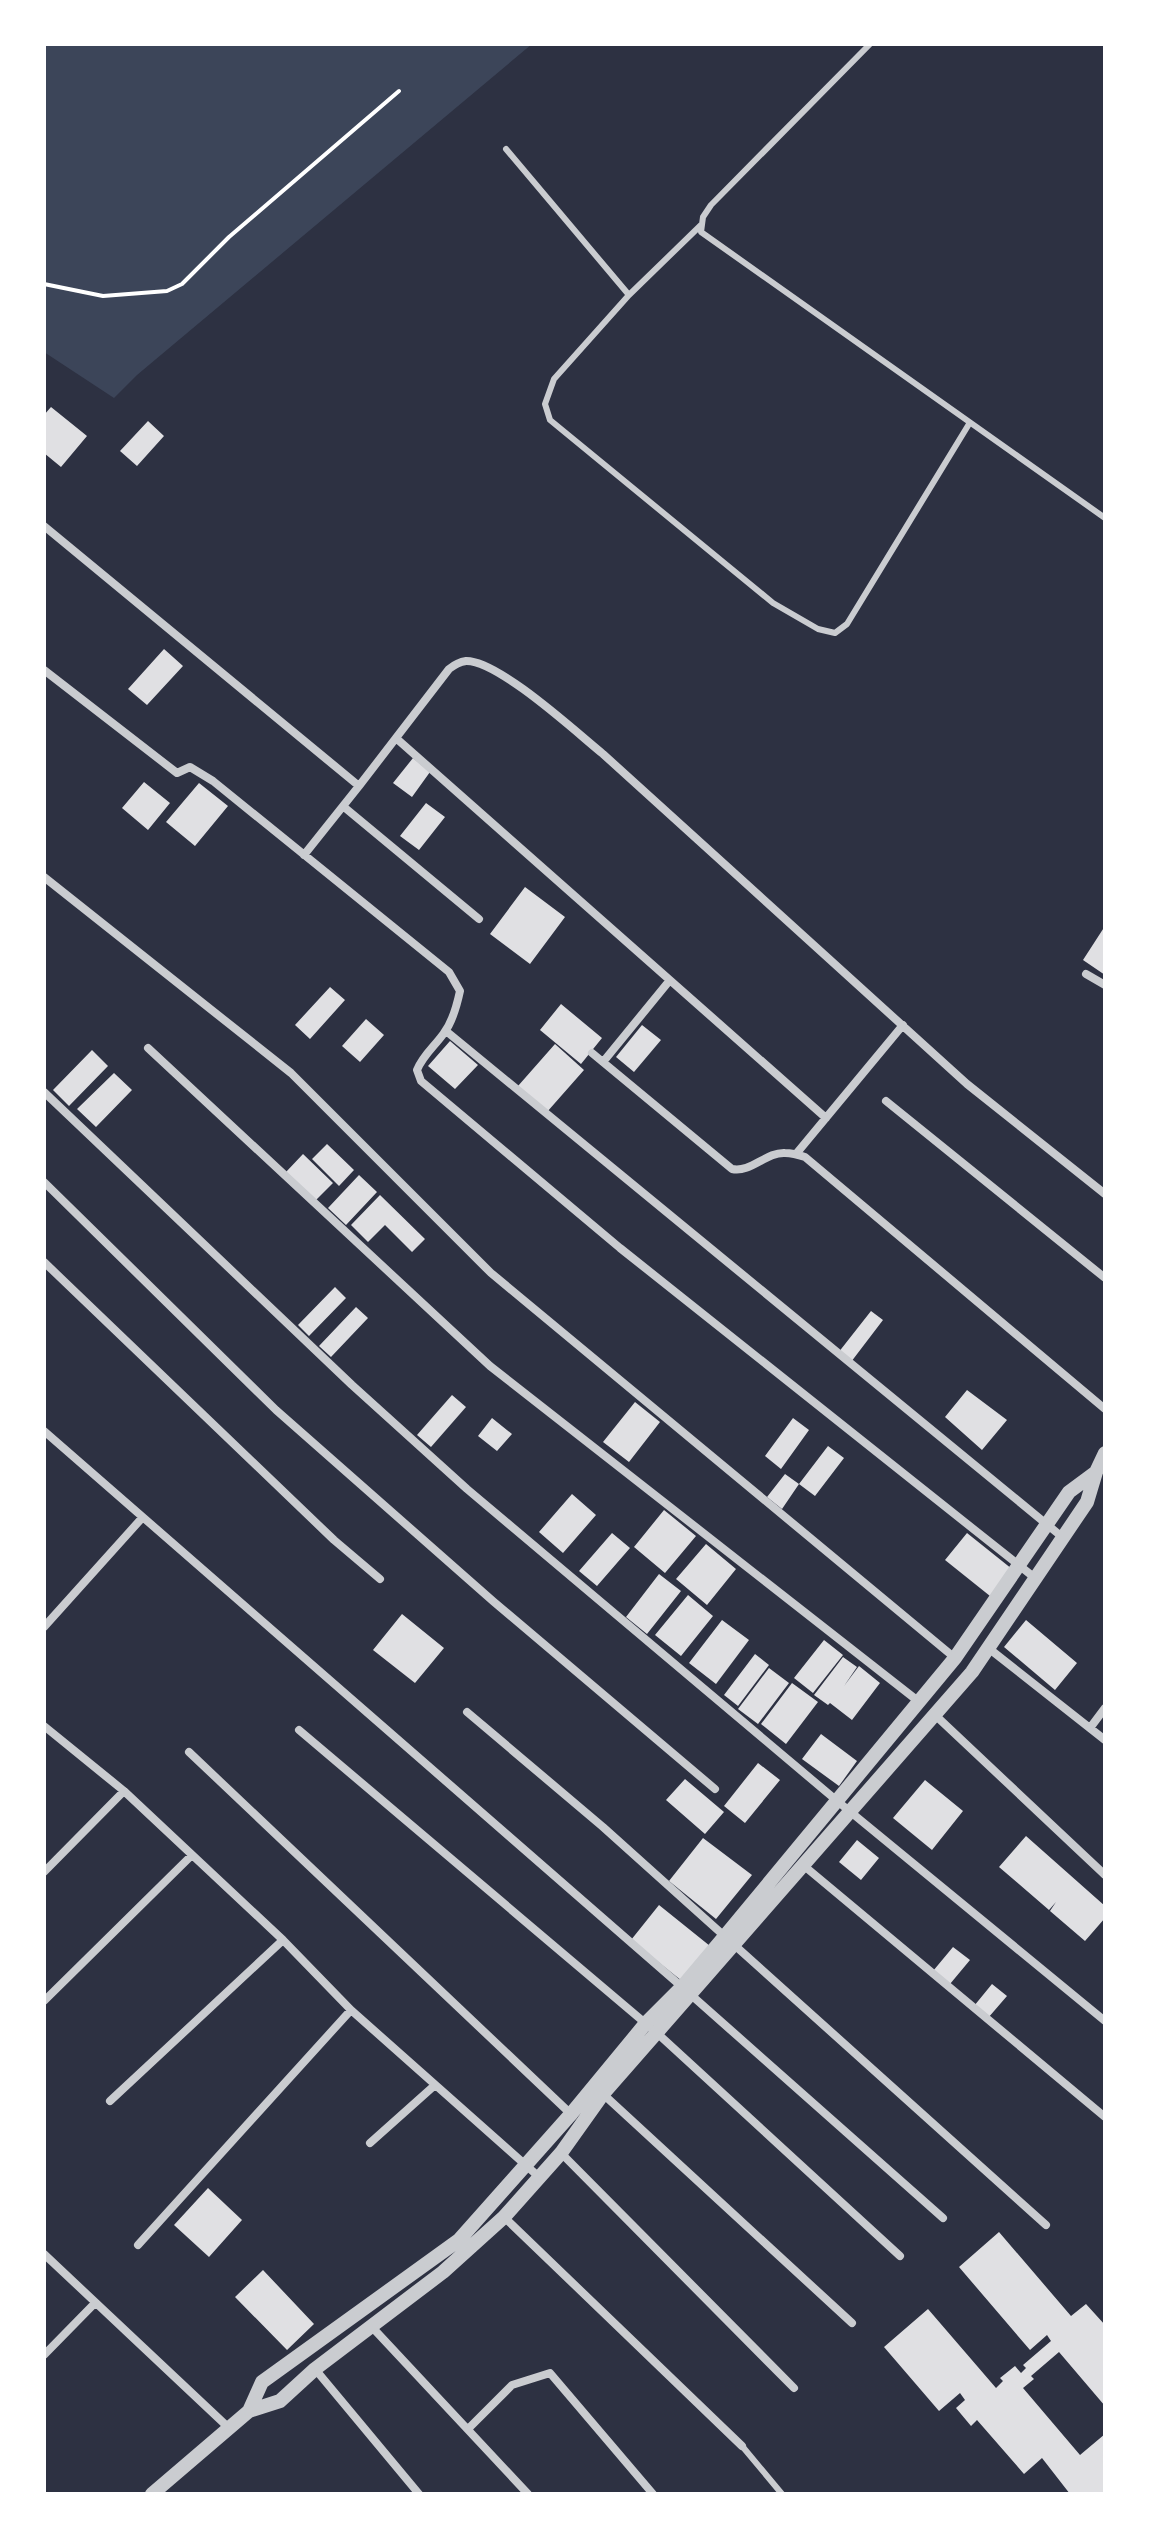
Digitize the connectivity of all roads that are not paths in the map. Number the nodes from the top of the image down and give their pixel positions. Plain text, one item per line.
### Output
1 (870, 44) edge
2 (506, 149) dead end
3 (701, 225) junction
4 (629, 295) junction
5 (969, 424) junction
6 (1105, 518) edge
7 (44, 526) edge
8 (44, 670) edge
9 (397, 739) junction
10 (359, 786) junction
11 (344, 807) junction
12 (304, 855) junction
13 (44, 877) edge
14 (479, 919) dead end
15 (1086, 974) dead end
16 (670, 980) junction
17 (1105, 985) edge
18 (903, 1025) junction
19 (446, 1031) junction
20 (148, 1048) dead end
21 (592, 1053) dead end
22 (603, 1062) junction
23 (44, 1092) edge
24 (886, 1101) dead end
25 (826, 1118) junction
26 (796, 1154) junction
27 (44, 1182) edge
28 (1105, 1194) edge
29 (44, 1262) edge
30 (1105, 1278) edge
31 (1105, 1409) edge
32 (44, 1431) edge
33 (1105, 1453) edge
34 (1100, 1476) edge
35 (142, 1518) junction
36 (1046, 1524) junction
37 (1061, 1536) junction
38 (1019, 1566) junction
39 (1035, 1578) junction
40 (380, 1579) dead end
41 (44, 1627) edge
42 (987, 1647) junction
43 (955, 1658) junction
44 (918, 1701) junction
45 (1105, 1708) edge
46 (467, 1712) dead end
47 (933, 1713) junction
48 (44, 1726) edge
49 (1090, 1728) junction
50 (299, 1730) dead end
51 (1105, 1740) edge
52 (189, 1752) dead end
53 (715, 1789) dead end
54 (124, 1791) junction
55 (836, 1800) junction
56 (849, 1812) junction
57 (192, 1855) junction
58 (803, 1865) junction
59 (44, 1872) edge
60 (1105, 1875) edge
61 (283, 1940) junction
62 (730, 1941) junction
63 (686, 1990) junction
64 (44, 2001) edge
65 (351, 2010) junction
66 (1105, 2021) edge
67 (651, 2028) junction
68 (435, 2085) junction
69 (603, 2094) junction
70 (110, 2101) dead end
71 (1105, 2117) edge
72 (577, 2119) junction
73 (370, 2143) dead end
74 (561, 2153) junction
75 (526, 2166) junction
76 (538, 2176) junction
77 (504, 2217) junction
78 (943, 2218) dead end
79 (1046, 2225) dead end
80 (138, 2245) dead end
81 (44, 2254) edge
82 (900, 2256) dead end
83 (95, 2303) junction
84 (852, 2323) dead end
85 (371, 2325) junction
86 (44, 2355) edge
87 (315, 2369) junction
88 (794, 2388) dead end
89 (249, 2411) junction
90 (469, 2428) junction
91 (230, 2429) junction
92 (742, 2446) joint
93 (152, 2494) edge
94 (419, 2494) edge
95 (528, 2494) edge
96 (653, 2494) edge
97 (782, 2494) edge

1 - 3 lane
2 - 4 lane
3 - 4 lane
3 - 5 lane
4 - 5 lane
5 - 6 lane
7 - 10 street
8 - 12 street
9 - 10 street
9 - 16 street
9 - 18 street
10 - 11 street
11 - 12 street
11 - 14 street
12 - 19 street
13 - 43 street
15 - 17 street
16 - 22 street
16 - 25 street
18 - 25 street
18 - 28 street
19 - 36 street
19 - 38 street
20 - 44 street
21 - 22 street
22 - 26 street
23 - 55 street
24 - 30 street
25 - 26 street
26 - 31 street
27 - 53 street
29 - 40 street
32 - 35 street
33 - 34 street
34 - 36 street
34 - 37 street
35 - 41 street
35 - 63 street
36 - 37 street
36 - 38 street
37 - 39 street
38 - 39 street
38 - 43 street
39 - 42 street
42 - 47 street
42 - 49 street
43 - 44 street
44 - 55 street
45 - 49 street
46 - 62 street
47 - 56 street
47 - 60 street
48 - 54 street
49 - 51 street
50 - 67 street
52 - 72 street
54 - 57 street
54 - 59 street
55 - 56 street
55 - 62 street
56 - 58 street
56 - 66 street
57 - 61 street
57 - 64 street
58 - 62 street
58 - 71 street
61 - 65 street
61 - 70 street
62 - 63 street
62 - 79 street
63 - 67 street
63 - 78 street
65 - 68 street
65 - 80 street
67 - 69 street
67 - 72 street
67 - 82 street
68 - 73 street
68 - 75 street
69 - 72 street
69 - 84 street
72 - 74 street
72 - 75 street
74 - 76 street
74 - 88 street
75 - 76 street
75 - 89 street
76 - 77 street
77 - 85 street
77 - 92 street
81 - 83 street
83 - 86 street
83 - 91 street
85 - 87 street
85 - 90 street
87 - 89 street
87 - 94 street
89 - 91 street
90 - 95 street
90 - 96 street
91 - 93 street
92 - 97 lane

